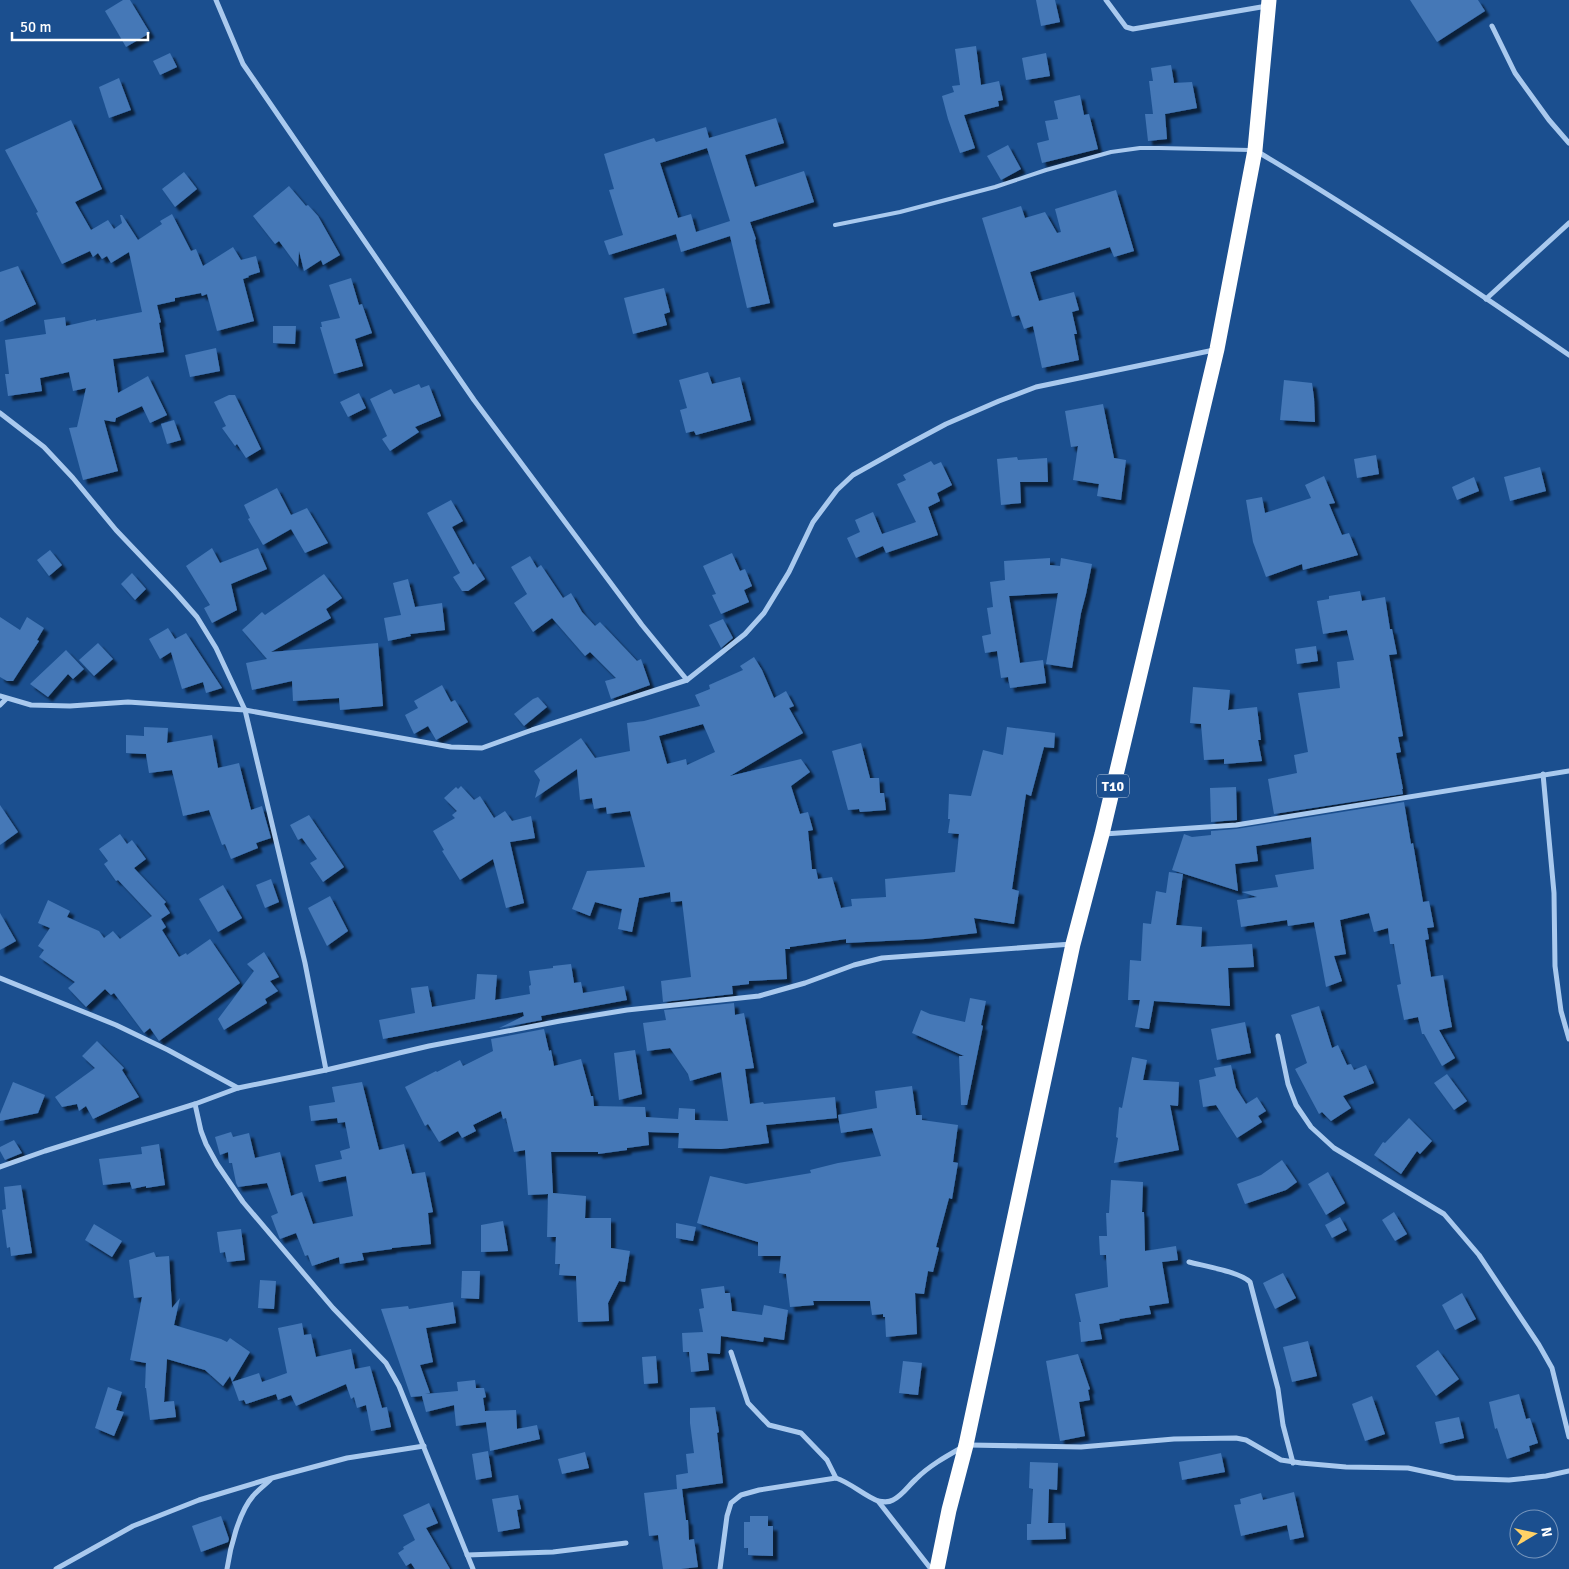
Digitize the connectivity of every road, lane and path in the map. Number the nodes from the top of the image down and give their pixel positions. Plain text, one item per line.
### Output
1 (216, 0) edge
2 (1106, 0) edge
3 (1268, 3) edge
4 (1492, 26) dead end
5 (1569, 143) edge
6 (1255, 150) junction
7 (1569, 223) edge
8 (835, 225) dead end
9 (1486, 299) junction
10 (1217, 349) junction
11 (1569, 355) edge
12 (0, 413) edge
13 (687, 680) junction
14 (0, 696) edge
15 (6, 699) junction
16 (0, 705) edge
17 (245, 710) junction
18 (1569, 771) edge
19 (1543, 774) junction
20 (1102, 834) junction
21 (1073, 944) junction
22 (0, 978) edge
23 (1278, 1036) dead end
24 (1569, 1039) edge
25 (326, 1070) junction
26 (238, 1088) junction
27 (195, 1104) junction
28 (0, 1167) edge
29 (1189, 1262) dead end
30 (731, 1352) dead end
31 (1569, 1437) edge
32 (966, 1445) junction
33 (424, 1446) junction
34 (1293, 1462) junction
35 (1569, 1470) edge
36 (272, 1478) junction
37 (836, 1478) junction
38 (878, 1501) junction
39 (626, 1543) dead end
40 (467, 1554) junction
41 (56, 1569) edge
42 (226, 1569) edge
43 (473, 1569) edge
44 (720, 1569) edge
45 (931, 1569) edge
46 (937, 1569) edge

1 - 13 street
2 - 3 street
3 - 6 highway, T10
4 - 5 street
6 - 8 lane
6 - 9 street
6 - 10 highway, T10
7 - 9 street
9 - 11 street
10 - 13 street
10 - 20 highway, T10
12 - 17 street
13 - 17 street
14 - 15 street
15 - 16 street
15 - 17 street
17 - 25 street
18 - 19 street
19 - 20 street
19 - 24 street
20 - 21 highway, T10
21 - 25 street
21 - 32 highway, T10
22 - 26 street
23 - 31 street
25 - 26 street
26 - 27 street
27 - 28 street
27 - 33 street
29 - 34 street
30 - 37 street
32 - 34 street
32 - 38 street
32 - 46 highway, T10
33 - 36 street
33 - 40 street
34 - 35 street
36 - 41 street
36 - 42 street
37 - 38 street
37 - 44 street
38 - 45 street
39 - 40 street
40 - 43 street

